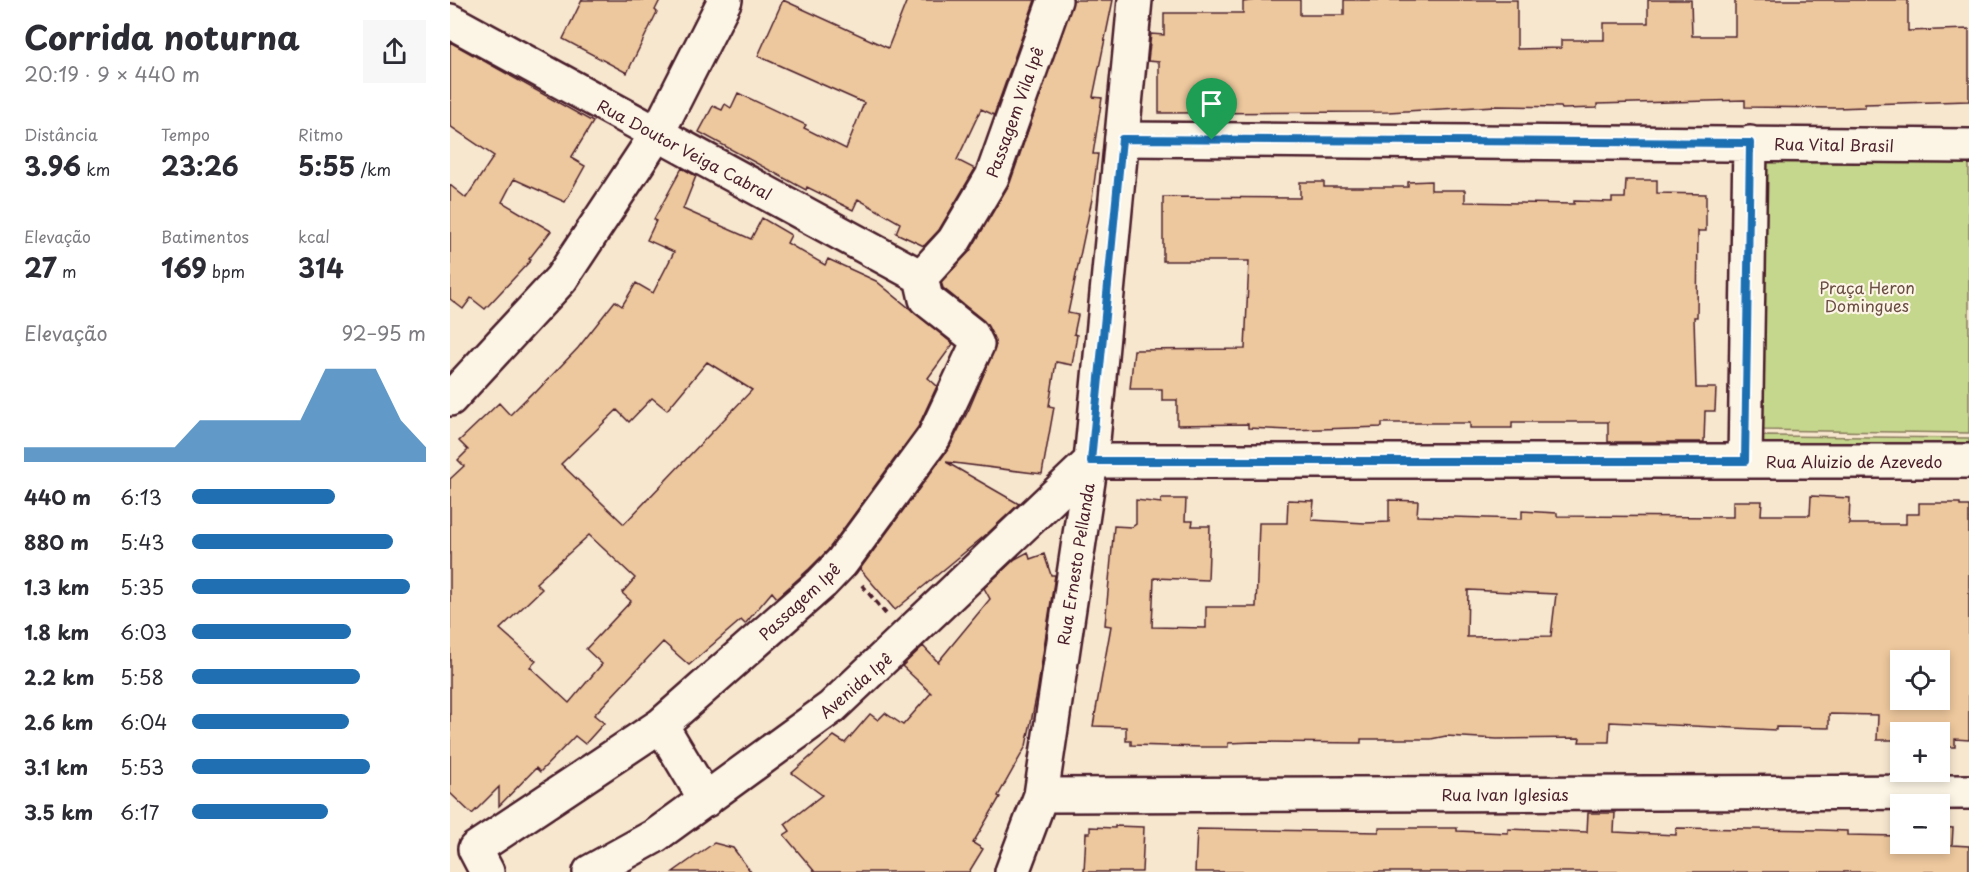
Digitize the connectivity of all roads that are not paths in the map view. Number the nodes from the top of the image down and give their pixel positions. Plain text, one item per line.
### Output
1 (725, 0) edge
2 (1055, 0) edge
3 (1135, 0) edge
4 (450, 21) edge
5 (657, 134) junction
6 (1122, 139) junction
7 (1750, 143) junction
8 (1969, 146) edge
9 (921, 277) junction
10 (450, 399) edge
11 (1091, 461) junction
12 (1745, 461) junction
13 (1969, 461) edge
14 (661, 725) junction
15 (1969, 792) edge
16 (1041, 795) junction
17 (706, 800) junction
18 (469, 860) edge
19 (590, 872) edge
20 (1012, 872) edge

1 - 5 street
2 - 9 street, Passagem Vila Ipê
3 - 6 street, Rua Ernesto Pellanda
4 - 5 street, Rua Doutor Veiga Cabral
5 - 9 street, Rua Doutor Veiga Cabral
5 - 10 street
6 - 7 street, Rua Vital Brasil
6 - 11 street, Rua Ernesto Pellanda
7 - 8 street, Rua Vital Brasil
7 - 12 street
9 - 14 street, Passagem Ipê
11 - 12 street, Rua Aluizio de Azevedo
11 - 16 street, Rua Ernesto Pellanda
11 - 17 street, Avenida Ipê
12 - 13 street, Rua Aluizio de Azevedo
14 - 17 street
14 - 18 street, Passagem Ipê
15 - 16 street, Rua Ivan Iglesias
16 - 20 street, Rua Ernesto Pellanda
17 - 19 street, Avenida Ipê

